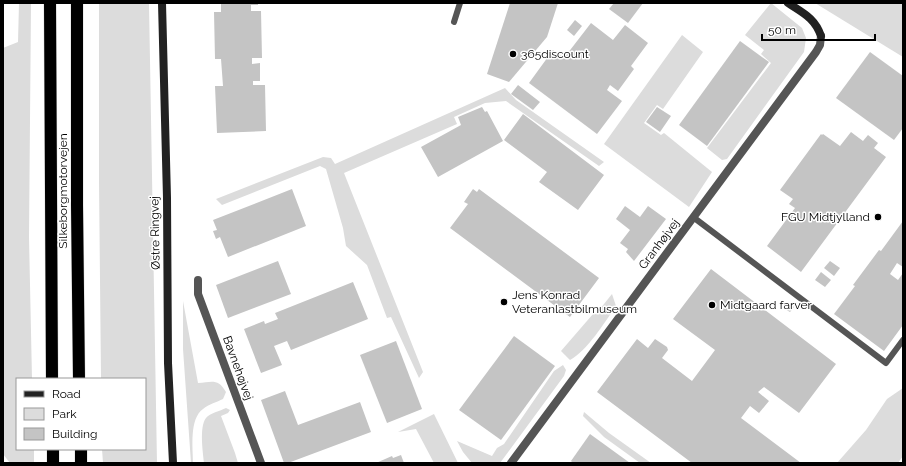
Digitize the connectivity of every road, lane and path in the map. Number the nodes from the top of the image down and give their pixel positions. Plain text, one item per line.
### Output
1 (50, 3) edge
2 (77, 3) edge
3 (162, 3) edge
4 (460, 3) edge
5 (788, 3) edge
6 (454, 22) dead end
7 (821, 36) joint
8 (693, 217) junction
9 (198, 280) dead end
10 (903, 340) edge
11 (52, 378) edge
12 (79, 378) edge
13 (53, 450) edge
14 (81, 450) edge
15 (53, 463) edge
16 (81, 463) edge
17 (173, 463) edge
18 (261, 463) edge
19 (511, 463) edge

1 - 11 highway, Silkeborgmotorvejen
2 - 12 highway, Silkeborgmotorvejen
3 - 17 main road, Østre Ringvej
4 - 6 lane
5 - 7 main road
7 - 8 street, Granhøjvej
8 - 10 lane
8 - 19 street, Granhøjvej
9 - 18 street, Bavnehøjvej
13 - 15 highway
14 - 16 highway

